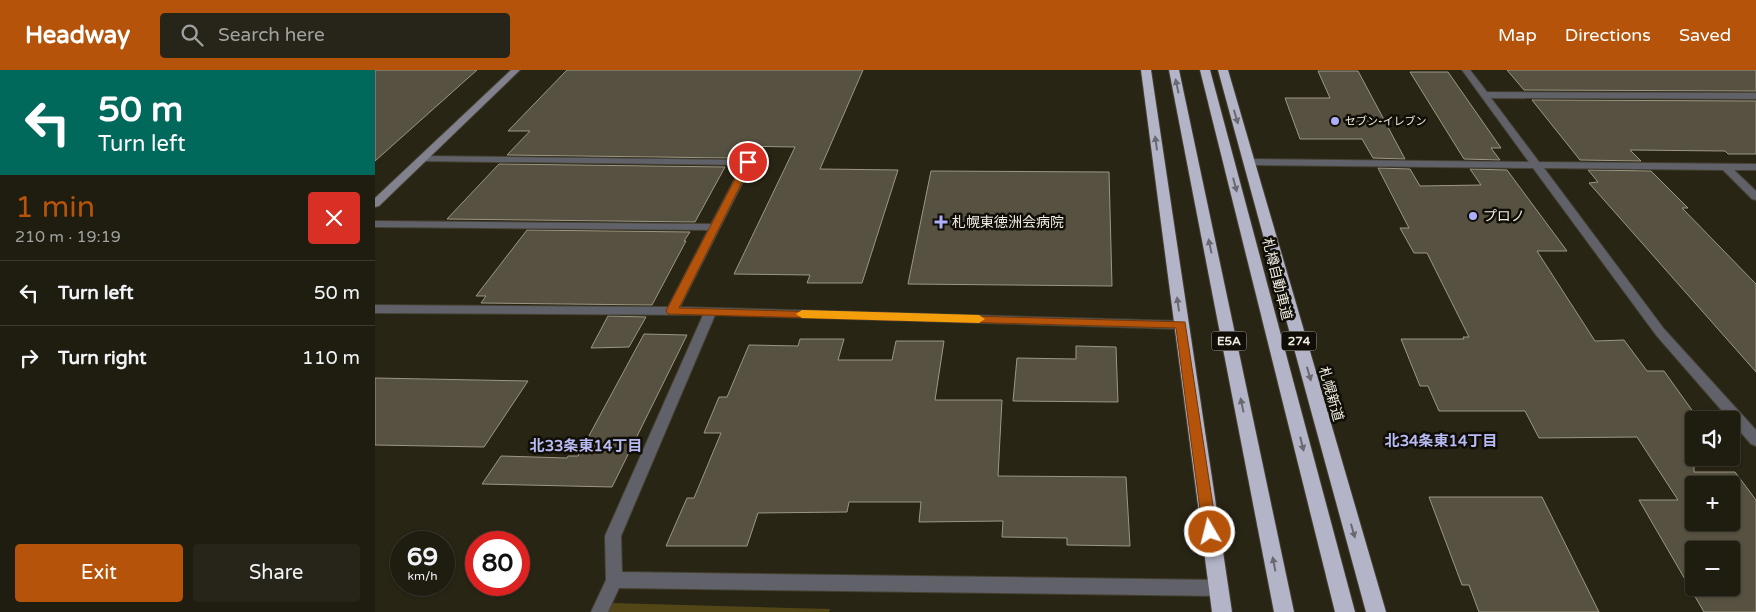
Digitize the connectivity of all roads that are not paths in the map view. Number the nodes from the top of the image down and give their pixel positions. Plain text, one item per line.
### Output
1 (516, 70) edge
2 (1146, 70) edge
3 (1174, 70) edge
4 (1205, 70) edge
5 (1223, 70) edge
6 (1466, 70) edge
7 (1485, 95) junction
8 (1756, 96) edge
9 (422, 159) junction
10 (1249, 162) junction
11 (1537, 166) junction
12 (1726, 167) junction
13 (1756, 167) edge
14 (1756, 197) edge
15 (375, 204) edge
16 (375, 224) edge
17 (715, 227) junction
18 (375, 309) edge
19 (672, 311) junction
20 (711, 312) junction
21 (1181, 324) junction
22 (1756, 440) edge
23 (614, 580) junction
24 (1218, 588) junction
25 (599, 612) edge
26 (1222, 612) edge
27 (1284, 612) edge
28 (1345, 612) edge
29 (1376, 612) edge

1 - 9 street
21 -> 2 highway
27 -> 3 highway, E5A
4 -> 28 highway, 札樽自動車道
5 -> 10 highway, 札幌新道 / 274
6 - 7 street
7 - 8 street
7 - 11 street
9 - 15 street
9 - 17 street
10 - 11 street
10 -> 29 highway, 札幌新道 / 274
11 - 12 street
11 - 22 street
12 - 13 street
12 - 14 street
16 - 17 street
17 - 19 street
18 - 19 street
19 - 20 street
20 - 21 street
20 - 23 street
21 - 24 highway
23 - 24 street
23 - 25 street
24 - 26 highway

